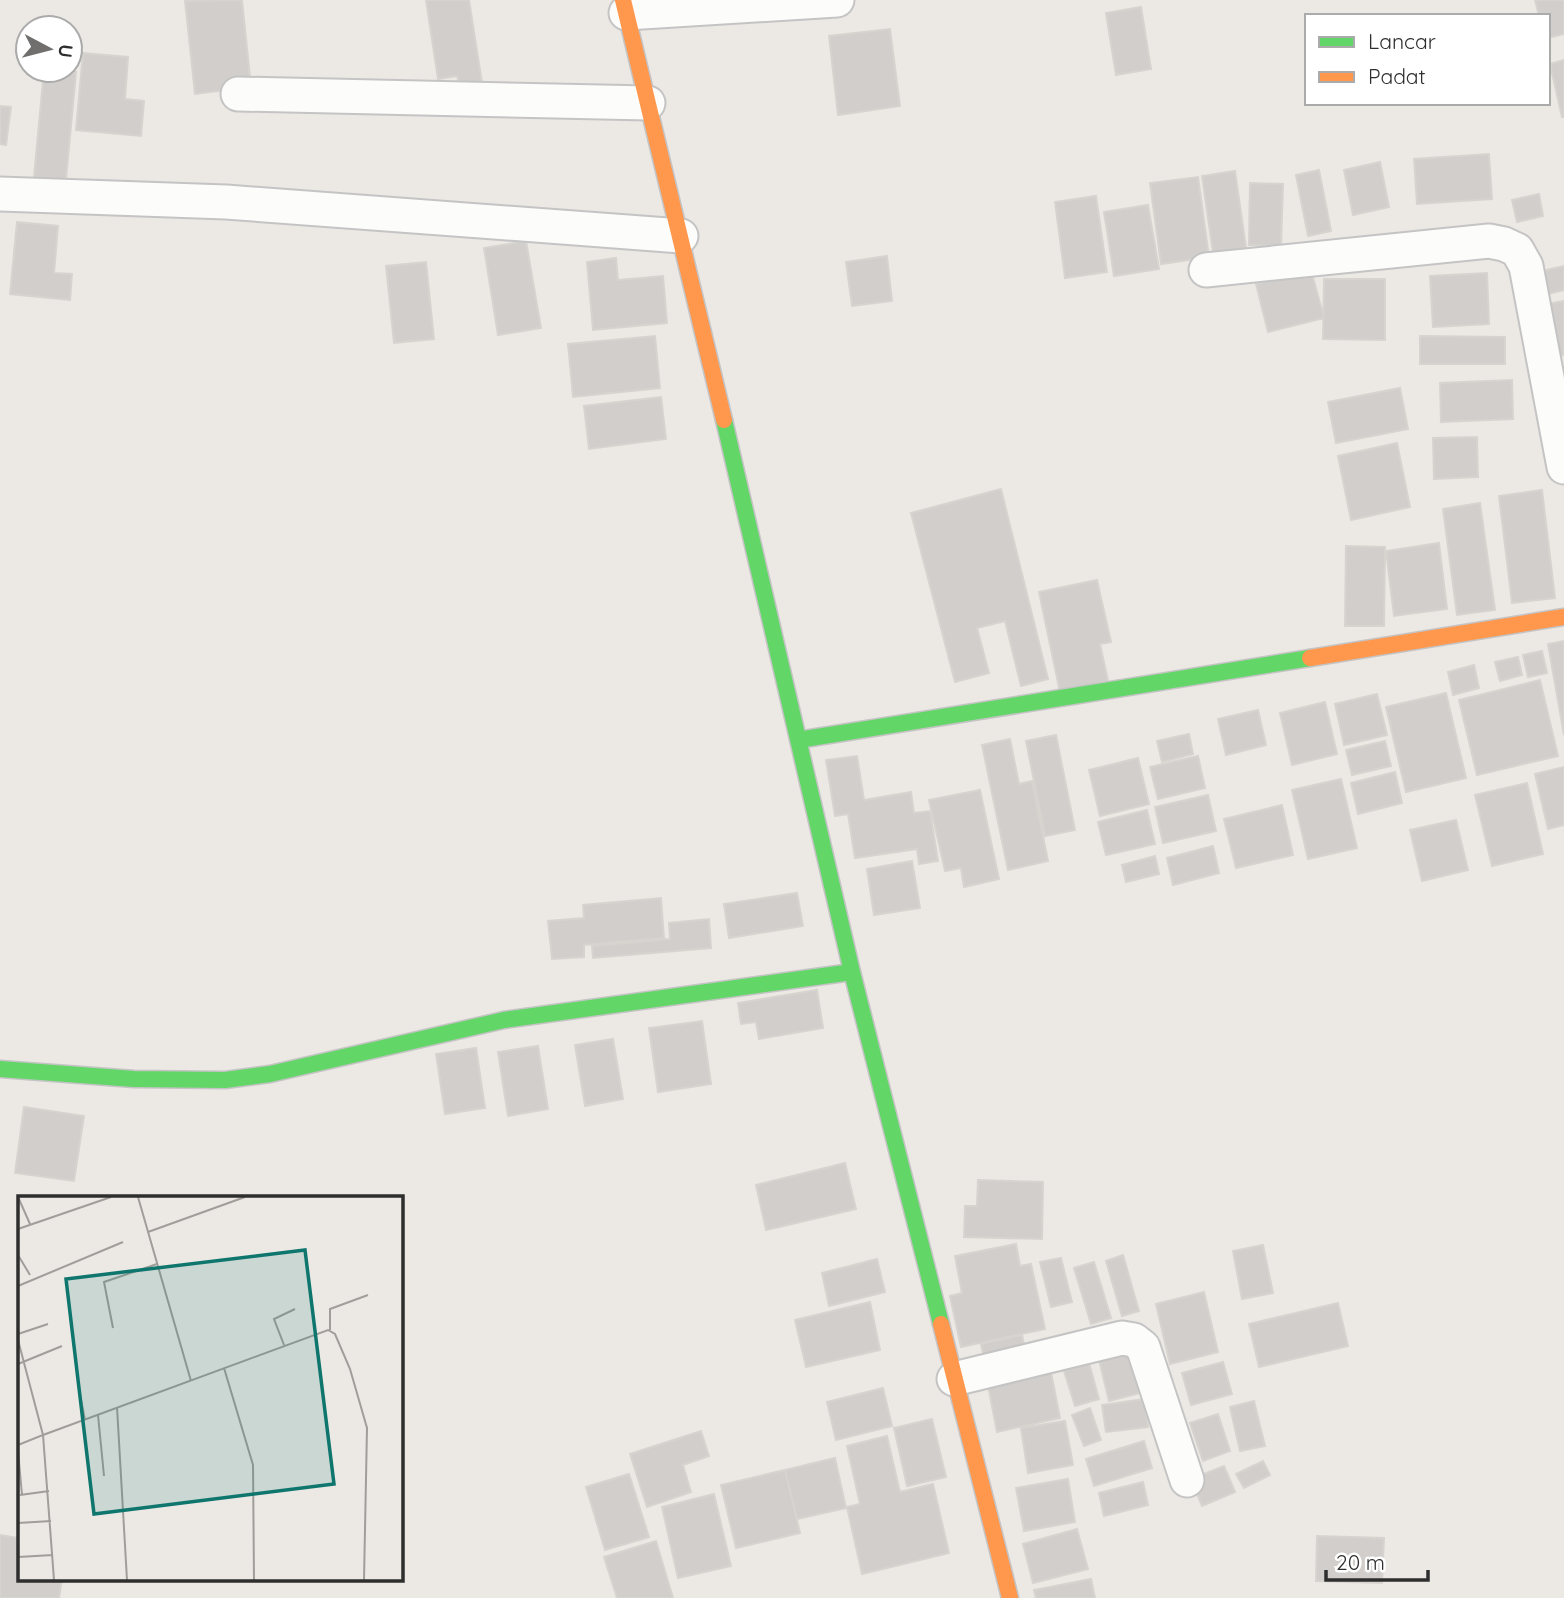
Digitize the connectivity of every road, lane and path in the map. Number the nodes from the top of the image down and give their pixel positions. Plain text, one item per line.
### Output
1 (837, 0) edge
2 (624, 7) edge
3 (238, 94) dead end
4 (648, 103) junction
5 (0, 194) edge
6 (681, 236) junction
7 (1206, 270) dead end
8 (1564, 467) edge
9 (1564, 617) edge
10 (798, 740) junction
11 (852, 972) junction
12 (0, 1069) edge
13 (954, 1378) junction
14 (1187, 1480) dead end
15 (1010, 1598) edge

1 - 2 street
2 - 4 street
3 - 4 street
4 - 6 street
5 - 6 street
6 - 10 street
7 - 8 street
9 - 10 street
10 - 11 street
11 - 12 street
11 - 13 street
13 - 14 street
13 - 15 street

